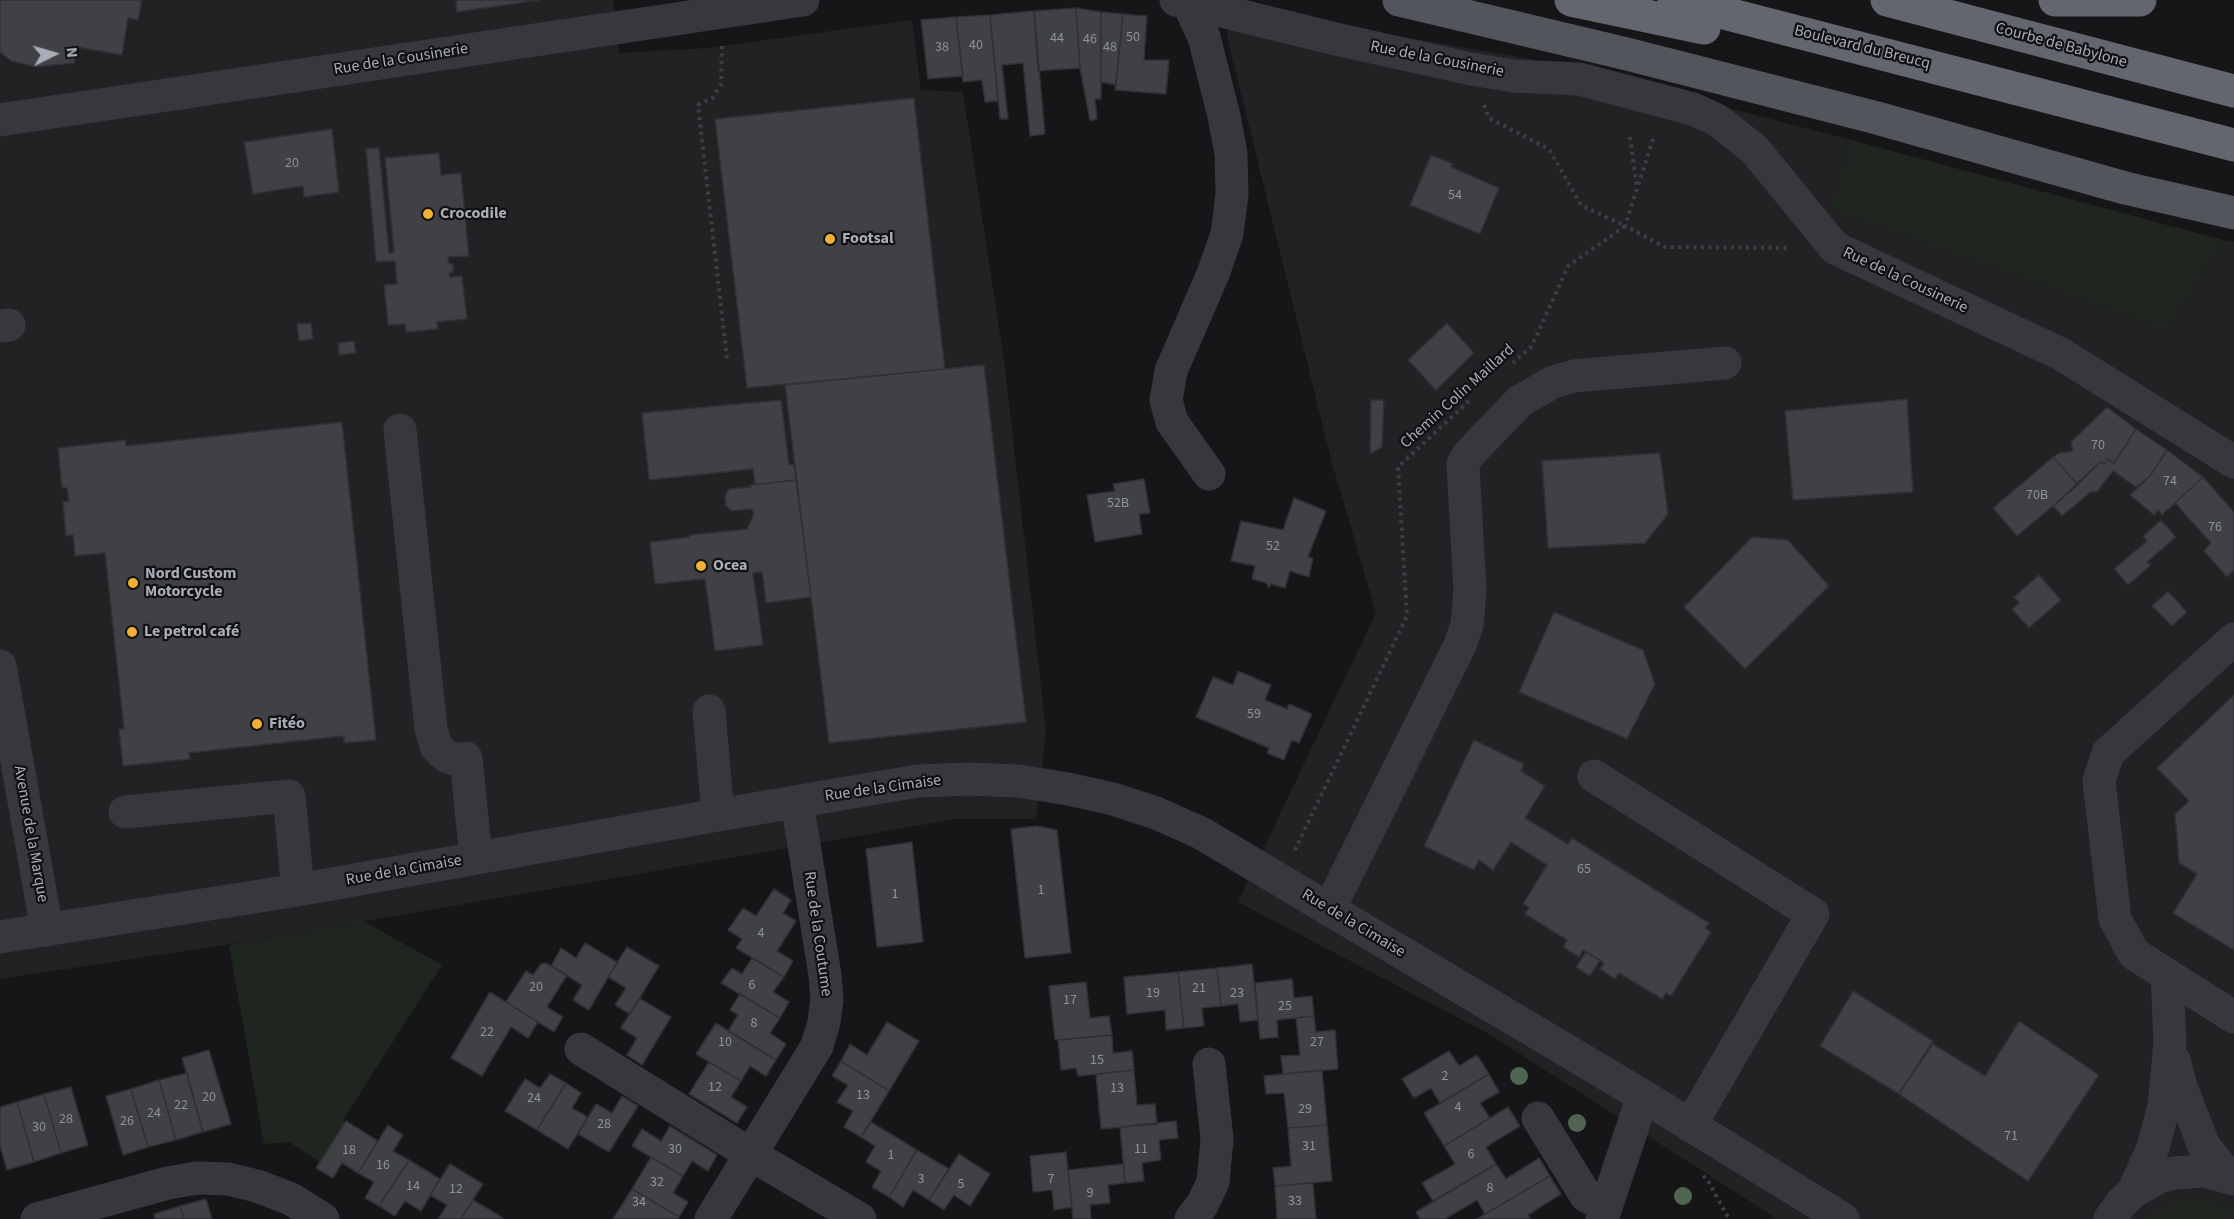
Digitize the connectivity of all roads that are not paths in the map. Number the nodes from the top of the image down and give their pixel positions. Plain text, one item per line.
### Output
1 (803, 0) edge
2 (1399, 0) edge
3 (1571, 0) edge
4 (1674, 0) edge
5 (1887, 0) edge
6 (2055, 0) edge
7 (2140, 0) edge
8 (1182, 1) edge
9 (2234, 91) edge
10 (2050, 97) junction
11 (0, 120) edge
12 (2234, 145) edge
13 (2234, 213) edge
14 (1725, 363) dead end
15 (400, 430) dead end
16 (2234, 462) edge
17 (1209, 474) dead end
18 (2234, 639) edge
19 (0, 666) edge
20 (709, 711) dead end
21 (1594, 776) dead end
22 (797, 802) junction
23 (125, 812) dead end
24 (718, 815) junction
25 (476, 858) junction
26 (298, 890) junction
27 (1329, 910) junction
28 (47, 930) junction
29 (0, 937) edge
30 (2167, 975) junction
31 (2234, 1017) edge
32 (2170, 1043) junction
33 (580, 1049) dead end
34 (1209, 1064) dead end
35 (1642, 1096) junction
36 (1538, 1118) dead end
37 (1690, 1126) junction
38 (750, 1154) junction
39 (2232, 1178) edge
40 (2116, 1211) edge
41 (1604, 1212) edge
42 (37, 1219) edge
43 (323, 1219) edge
44 (711, 1219) edge
45 (860, 1219) edge
46 (1191, 1219) edge
47 (1843, 1219) edge

1 - 11 street, Rue de la Cousinerie
2 - 13 main road
3 - 10 highway
4 - 10 highway, Boulevard du Breucq
5 - 9 highway, Courbe de Babylone
6 - 7 highway
8 - 16 street, Rue de la Cousinerie
8 - 17 street
10 - 12 highway
14 - 27 street
15 - 25 street
18 - 30 street
19 - 28 street, Avenue de la Marque
20 - 24 street
21 - 37 street
22 - 24 street, Rue de la Cimaise
22 - 27 street, Rue de la Cimaise
22 - 38 street, Rue de la Coutume
23 - 26 street
24 - 25 street, Rue de la Cimaise
25 - 26 street, Rue de la Cimaise
26 - 28 street, Rue de la Cimaise
27 - 35 street, Rue de la Cimaise
28 - 29 street, Rue de la Cimaise
30 - 31 street
30 - 32 street
32 - 39 street
32 - 40 street
33 - 38 street
34 - 46 street
35 - 37 street, Rue de la Cimaise
35 - 41 street
36 - 41 street
37 - 47 street, Rue de la Cimaise
38 - 44 street, Rue de la Coutume
38 - 45 street
39 - 40 street
42 - 43 street

